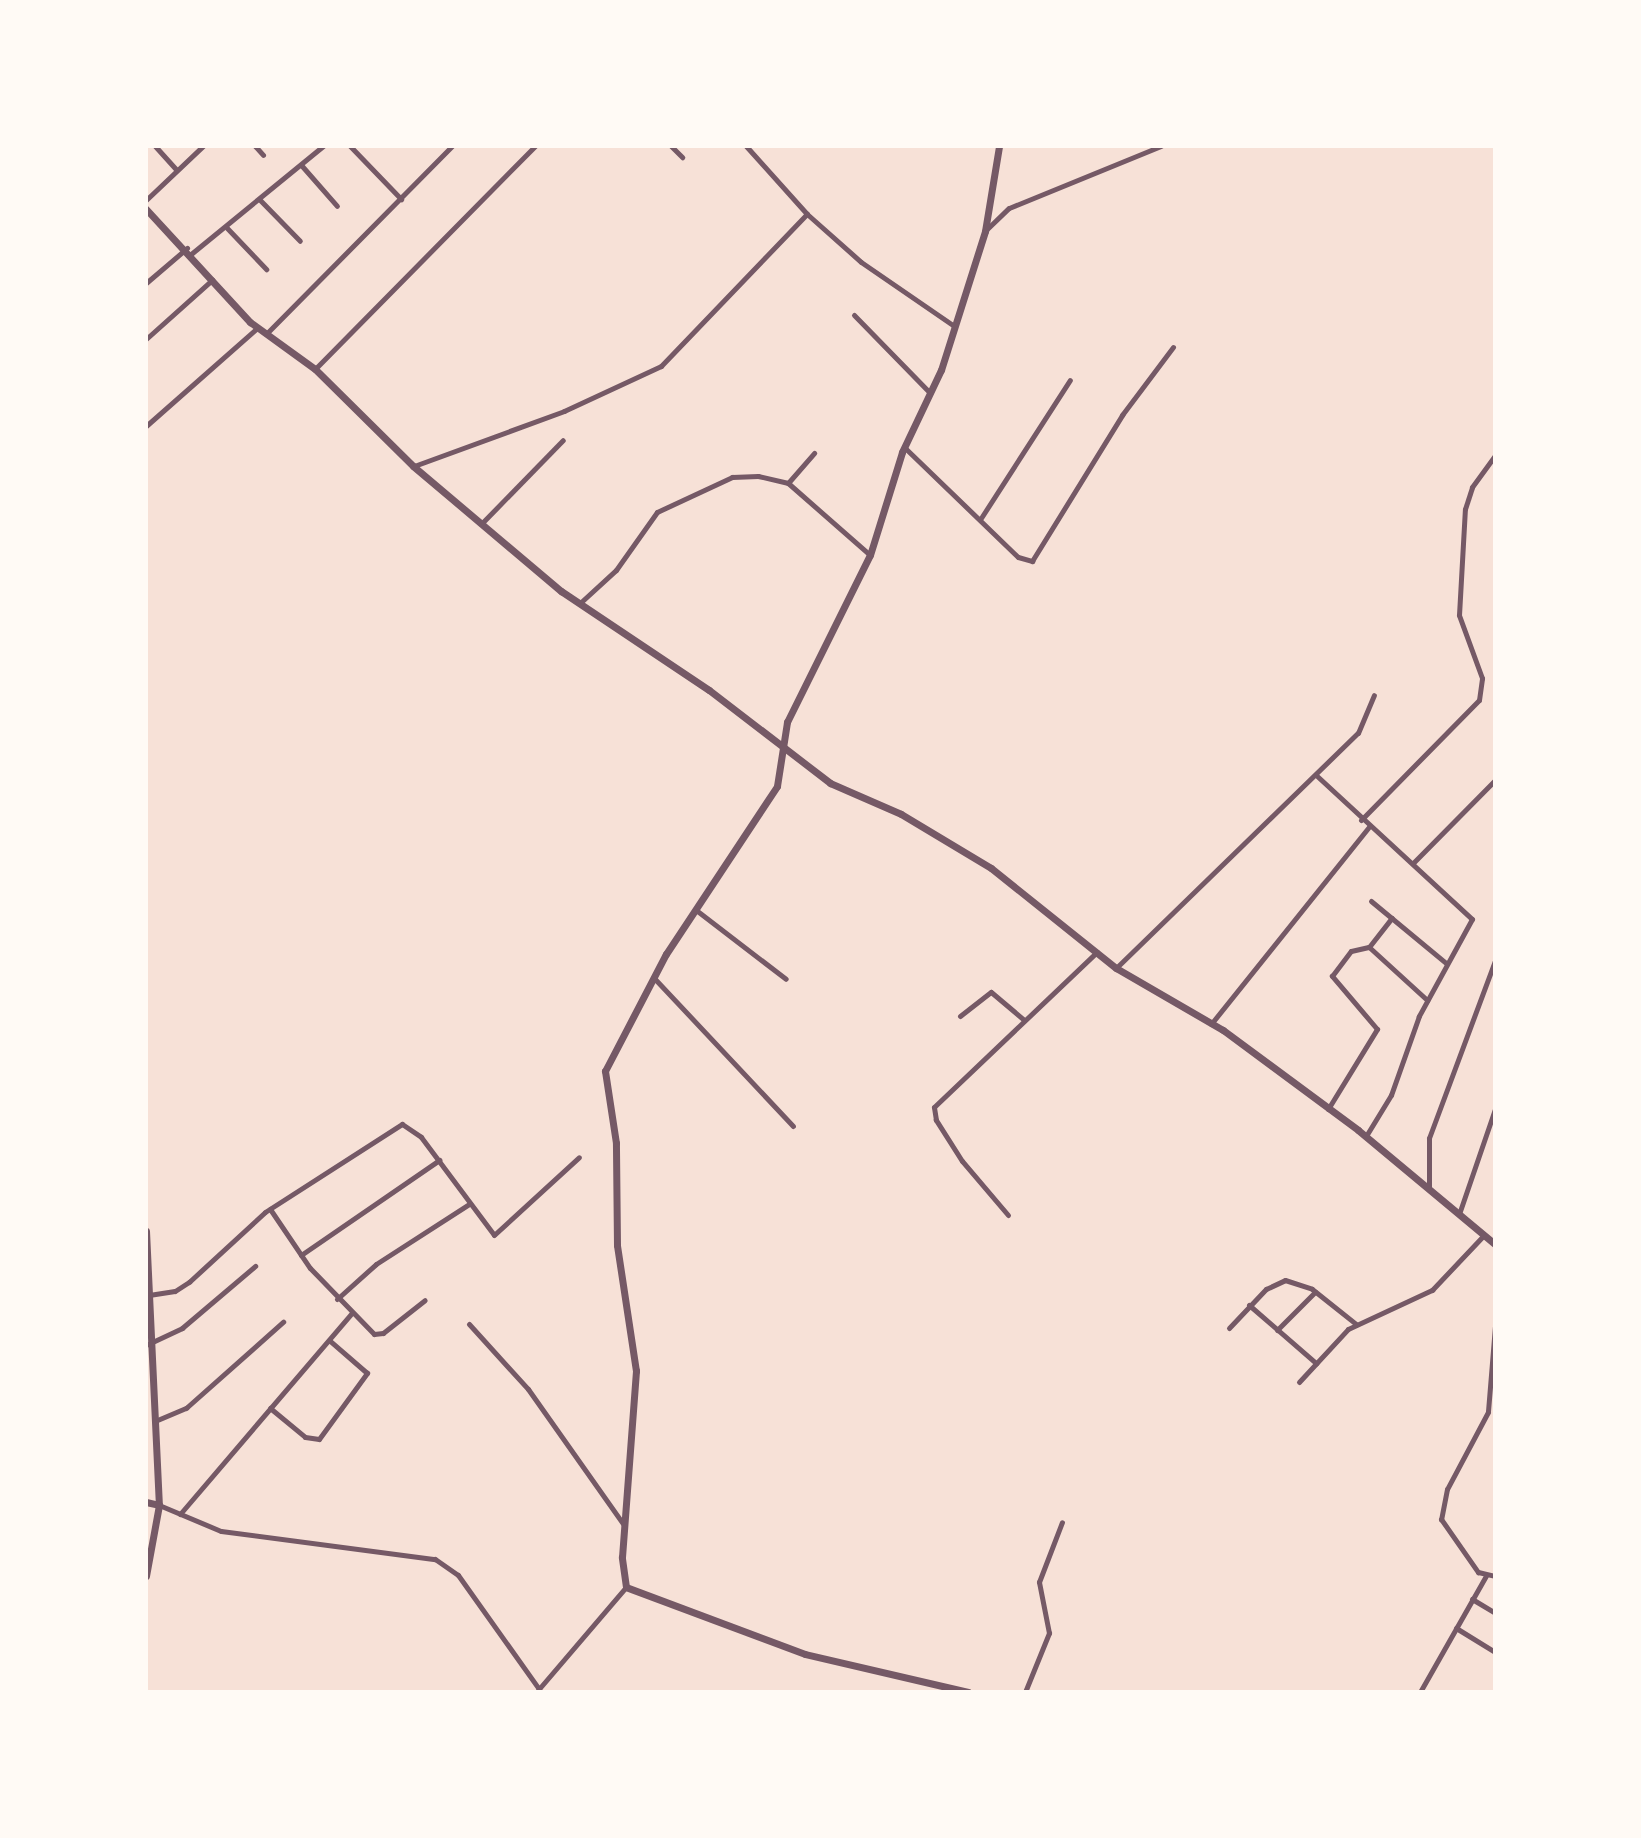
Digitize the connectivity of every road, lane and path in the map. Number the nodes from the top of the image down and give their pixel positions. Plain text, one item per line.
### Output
1 (155, 146) edge
2 (203, 146) edge
3 (255, 146) edge
4 (323, 146) edge
5 (350, 146) edge
6 (452, 146) edge
7 (535, 146) edge
8 (671, 146) edge
9 (746, 146) edge
10 (999, 146) edge
11 (1161, 146) edge
12 (263, 155) dead end
13 (682, 157) dead end
14 (302, 166) junction
15 (176, 169) junction
16 (401, 199) junction
17 (146, 200) edge
18 (260, 200) junction
19 (337, 206) dead end
20 (146, 209) edge
21 (807, 214) junction
22 (227, 228) junction
23 (985, 231) junction
24 (300, 241) dead end
25 (189, 251) junction
26 (266, 269) dead end
27 (213, 280) junction
28 (146, 283) edge
29 (854, 315) dead end
30 (955, 327) junction
31 (257, 328) junction
32 (266, 334) junction
33 (146, 339) edge
34 (1173, 347) dead end
35 (315, 369) junction
36 (1070, 380) dead end
37 (930, 394) junction
38 (146, 426) edge
39 (563, 440) dead end
40 (904, 447) junction
41 (814, 453) dead end
42 (1495, 455) edge
43 (413, 466) junction
44 (788, 483) junction
45 (981, 518) junction
46 (481, 524) junction
47 (870, 555) junction
48 (580, 603) junction
49 (1374, 695) dead end
50 (780, 745) junction
51 (1317, 776) junction
52 (1495, 780) edge
53 (1361, 820) junction
54 (1369, 827) junction
55 (1413, 863) junction
56 (1371, 901) dead end
57 (696, 910) junction
58 (1392, 918) junction
59 (1369, 947) junction
60 (1097, 952) junction
61 (1495, 961) edge
62 (1446, 963) junction
63 (1116, 968) junction
64 (653, 977) junction
65 (786, 979) dead end
66 (1427, 1000) junction
67 (960, 1016) dead end
68 (1023, 1019) junction
69 (1211, 1024) junction
70 (1328, 1109) junction
71 (1495, 1109) edge
72 (1493, 1119) edge
73 (793, 1126) dead end
74 (1365, 1137) junction
75 (579, 1157) dead end
76 (439, 1160) junction
77 (1429, 1189) junction
78 (469, 1204) junction
79 (270, 1209) junction
80 (1459, 1214) junction
81 (1008, 1215) dead end
82 (146, 1231) edge
83 (1484, 1235) junction
84 (1495, 1244) edge
85 (301, 1255) junction
86 (255, 1266) dead end
87 (1315, 1292) junction
88 (148, 1295) junction
89 (337, 1299) junction
90 (425, 1300) dead end
91 (1249, 1305) junction
92 (351, 1314) junction
93 (283, 1322) dead end
94 (469, 1324) dead end
95 (1356, 1324) junction
96 (1495, 1326) edge
97 (1229, 1328) dead end
98 (1277, 1330) junction
99 (330, 1341) junction
100 (148, 1344) edge
101 (1316, 1363) junction
102 (1299, 1382) dead end
103 (270, 1408) junction
104 (155, 1421) junction
105 (146, 1478) edge
106 (158, 1478) junction
107 (146, 1502) edge
108 (159, 1505) junction
109 (180, 1514) junction
110 (1062, 1522) dead end
111 (625, 1526) junction
112 (146, 1576) edge
113 (1486, 1576) junction
114 (1495, 1576) edge
115 (626, 1587) junction
116 (1472, 1599) junction
117 (1495, 1613) edge
118 (1456, 1628) junction
119 (1495, 1652) edge
120 (538, 1691) edge
121 (964, 1691) edge
122 (1025, 1692) edge
123 (1420, 1692) edge

1 - 15 street
2 - 15 street
3 - 12 street
4 - 14 street
5 - 16 street
6 - 16 street
7 - 35 street
8 - 13 street
9 - 21 street
10 - 23 street
11 - 23 street
14 - 18 street
14 - 19 street
15 - 17 street
16 - 32 street
18 - 22 street
18 - 24 street
20 - 25 street
21 - 30 street
21 - 43 street
22 - 25 street
22 - 26 street
23 - 30 street
25 - 27 street
25 - 28 street
27 - 31 street
27 - 33 street
29 - 37 street
30 - 37 street
31 - 32 street
31 - 38 street
32 - 35 street
34 - 45 street
35 - 43 street
36 - 45 street
37 - 40 street
39 - 46 street
40 - 45 street
40 - 47 street
41 - 44 street
42 - 53 street
43 - 46 street
44 - 47 street
44 - 48 street
46 - 48 street
47 - 50 street
48 - 50 street
49 - 51 street
50 - 57 street
50 - 60 street
51 - 53 street
51 - 63 street
52 - 55 street
53 - 54 street
54 - 55 street
54 - 69 street
55 - 62 street
56 - 58 street
57 - 64 street
57 - 65 street
58 - 59 street
58 - 62 street
59 - 66 street
59 - 70 street
60 - 63 street
60 - 68 street
61 - 77 street
62 - 66 street
63 - 69 street
64 - 73 street
64 - 111 street
66 - 74 street
67 - 68 street
68 - 81 street
69 - 70 street
70 - 74 street
71 - 72 street
72 - 80 street
74 - 77 street
75 - 78 street
76 - 78 street
76 - 79 street
76 - 85 street
77 - 80 street
78 - 89 street
79 - 85 street
79 - 88 street
80 - 83 street
82 - 88 street
83 - 84 street
83 - 95 street
85 - 89 street
86 - 100 street
87 - 91 street
87 - 95 street
87 - 98 street
88 - 100 street
89 - 92 street
90 - 92 street
91 - 97 street
91 - 98 street
92 - 99 street
93 - 104 street
94 - 111 street
95 - 101 street
96 - 113 street
98 - 101 street
99 - 103 street
99 - 103 street
100 - 104 street
101 - 102 street
103 - 109 street
104 - 106 street
105 - 106 street
106 - 108 street
107 - 108 street
108 - 109 street
108 - 112 street
109 - 120 street
110 - 122 street
111 - 115 street
113 - 114 street
113 - 116 street
115 - 120 street
115 - 121 street
116 - 117 street
116 - 118 street
118 - 119 street
118 - 123 street

